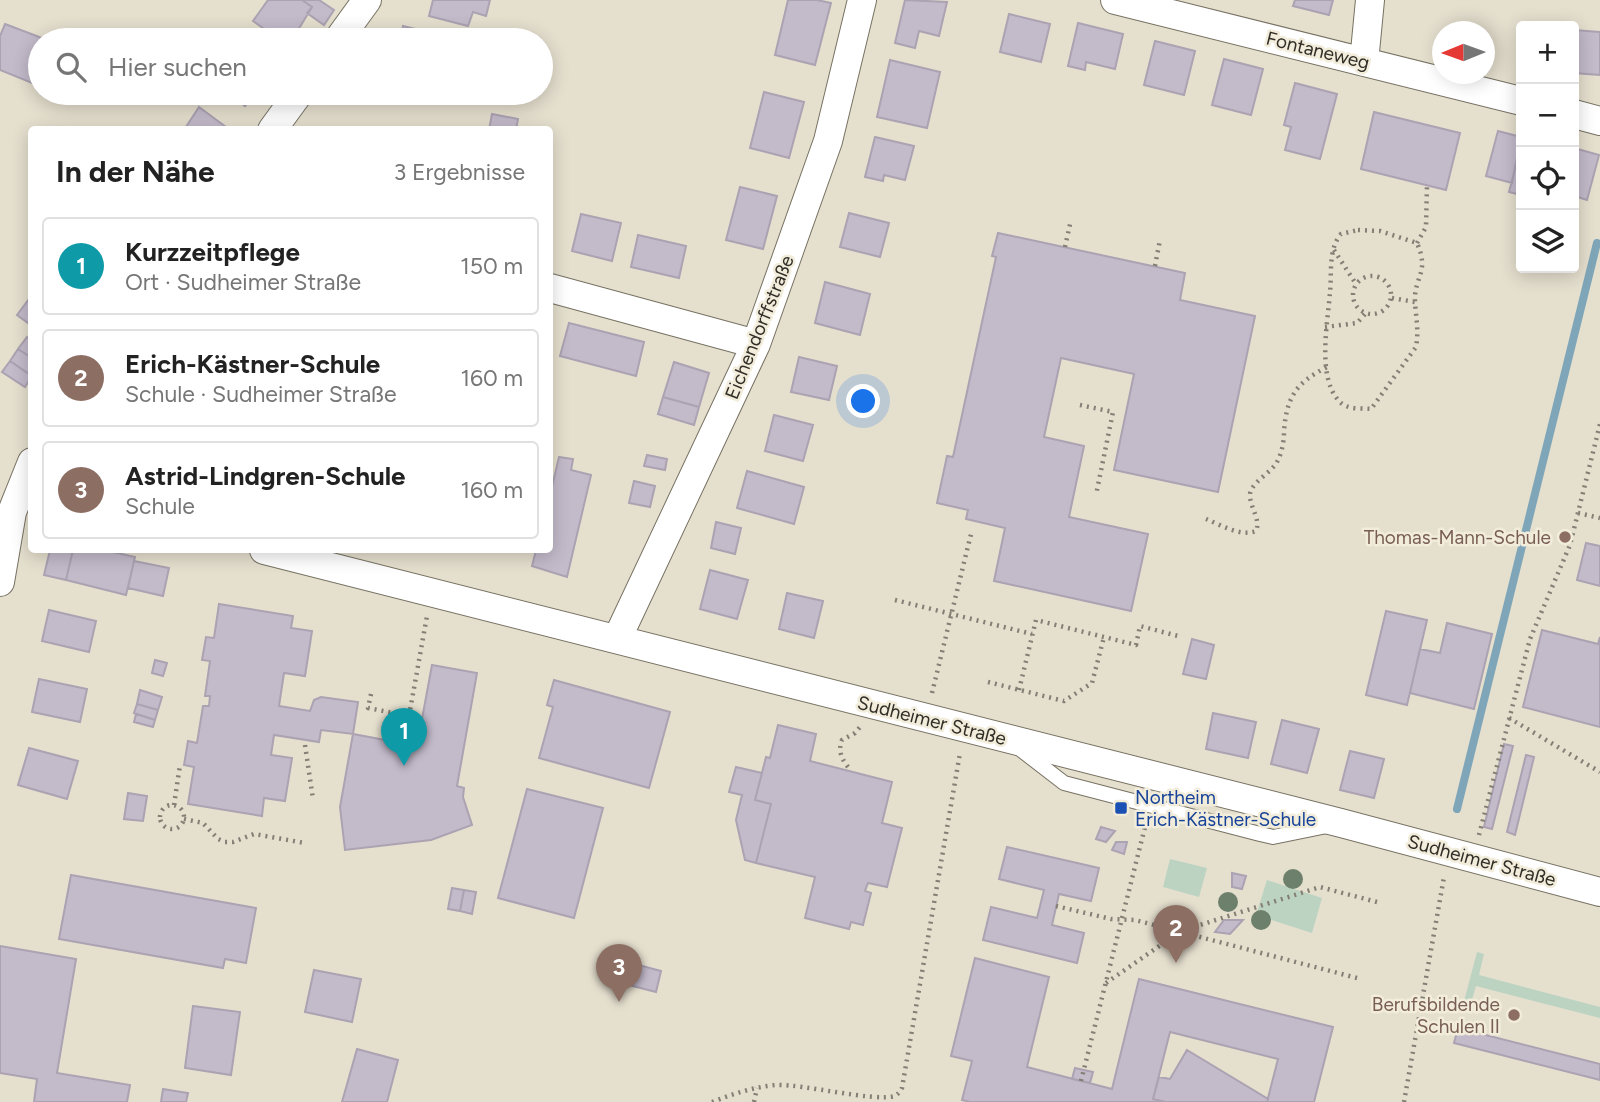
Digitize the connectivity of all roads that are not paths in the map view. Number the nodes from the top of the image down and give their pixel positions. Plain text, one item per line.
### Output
1 (367, 0) edge
2 (863, 0) edge
3 (1115, 0) edge
4 (1370, 0) edge
5 (347, 28) edge
6 (1364, 62) junction
7 (1516, 100) edge
8 (290, 105) edge
9 (1579, 115) edge
10 (1600, 121) edge
11 (275, 126) edge
12 (553, 289) edge
13 (756, 344) junction
14 (28, 468) edge
15 (17, 486) edge
16 (276, 553) edge
17 (0, 582) edge
18 (617, 639) junction
19 (1600, 892) edge

1 - 5 street
2 - 13 street, Eichendorffstraße
3 - 6 street, Fontaneweg
4 - 6 street
6 - 7 street, Fontaneweg
8 - 11 street
9 - 10 street
12 - 13 street
13 - 18 street, Eichendorffstraße
14 - 15 street
15 - 17 street
16 - 18 street, Sudheimer Straße
18 - 19 street, Sudheimer Straße

